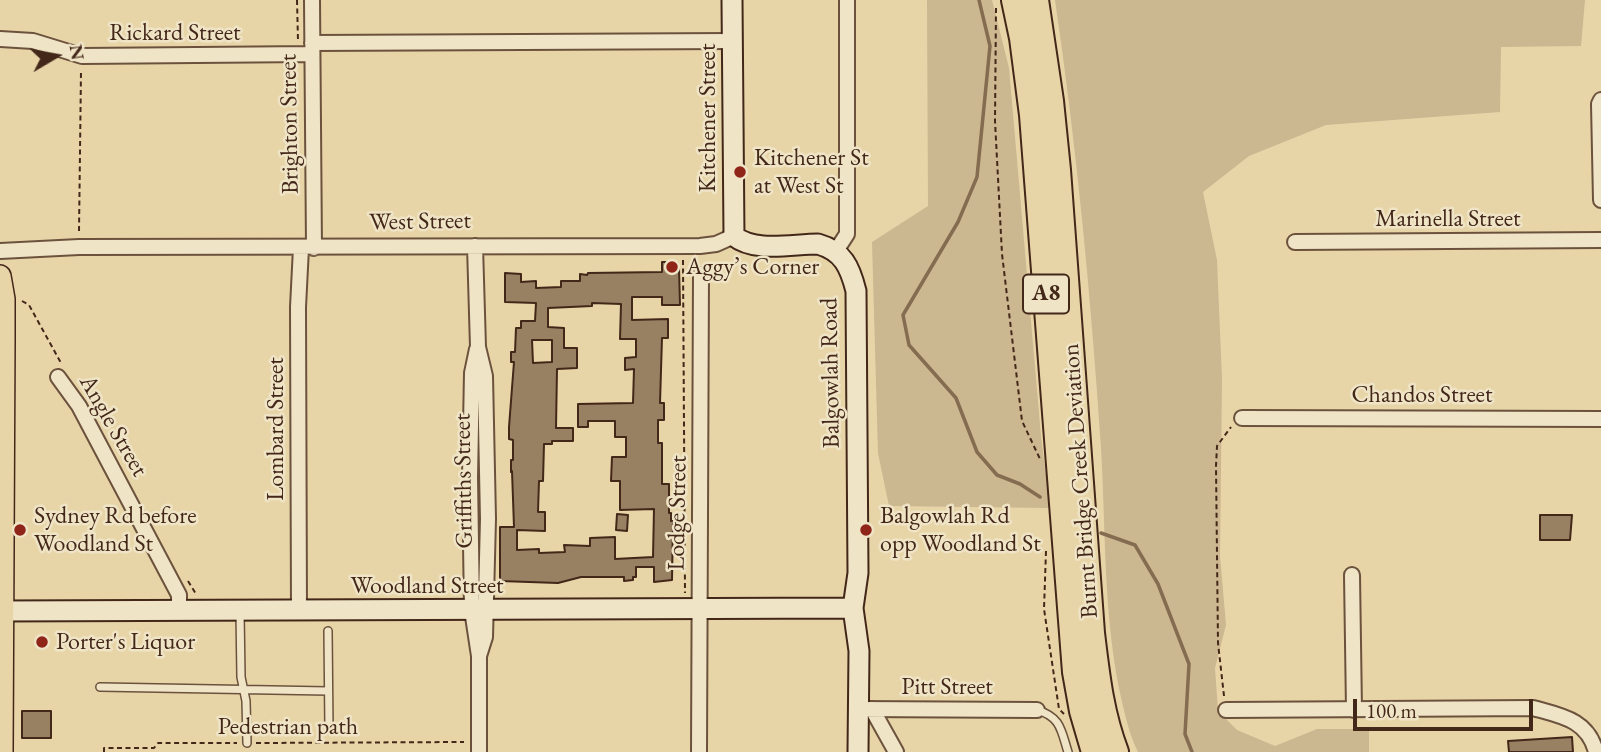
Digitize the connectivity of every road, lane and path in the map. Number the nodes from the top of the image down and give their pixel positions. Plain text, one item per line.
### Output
1 (297, 0) edge
2 (312, 0) edge
3 (732, 0) edge
4 (847, 0) edge
5 (996, 0) edge
6 (1014, 0) edge
7 (1036, 0) edge
8 (0, 39) edge
9 (732, 41) junction
10 (307, 48) junction
11 (82, 56) junction
12 (1601, 100) edge
13 (1601, 200) edge
14 (79, 232) dead end
15 (734, 236) junction
16 (1601, 240) edge
17 (1295, 243) dead end
18 (475, 246) junction
19 (307, 248) junction
20 (0, 251) edge
21 (836, 251) junction
22 (683, 260) dead end
23 (701, 275) dead end
24 (0, 276) edge
25 (58, 377) dead end
26 (1242, 418) joint
27 (1601, 419) edge
28 (1043, 467) dead end
29 (1046, 541) dead end
30 (1352, 575) dead end
31 (685, 593) dead end
32 (853, 608) junction
33 (700, 609) junction
34 (479, 610) junction
35 (1, 611) edge
36 (179, 611) junction
37 (240, 611) junction
38 (299, 611) junction
39 (328, 631) dead end
40 (100, 687) dead end
41 (244, 690) junction
42 (328, 691) junction
43 (865, 709) junction
44 (1059, 709) dead end
45 (1037, 710) joint
46 (1226, 710) joint
47 (1354, 710) junction
48 (329, 730) dead end
49 (247, 743) junction
50 (479, 747) edge
51 (2, 752) edge
52 (104, 752) edge
53 (699, 752) edge
54 (858, 752) edge
55 (896, 752) edge
56 (1068, 752) edge
57 (1094, 752) edge
58 (1116, 752) edge
59 (1596, 752) edge

1 - 10 path, Brighton Street
2 - 10 street, Brighton Street
3 - 9 street, Kitchener Street
4 - 21 street
5 - 28 path
6 - 57 highway, Burnt Bridge Creek Deviation / A8
7 - 58 highway, Burnt Bridge Creek Deviation / A8
8 - 11 street, Rickard Street
9 - 10 street, Rickard Street
9 - 15 street, Kitchener Street
10 - 11 street, Rickard Street
10 - 19 street, Brighton Street
11 - 14 path
12 - 13 street
15 - 18 street, West Street
15 - 21 street
16 - 17 street, Marinella Street
18 - 19 street, West Street
18 - 34 street, Griffiths Street
19 - 20 street, West Street
19 - 38 street, Lombard Street
21 - 32 street, Balgowlah Road
22 - 31 path, Lodge Street
23 - 33 street, Lodge Street
24 - 35 main road
25 - 36 street, Angle Street
26 - 27 street, Chandos Street
26 - 46 path
29 - 44 path
30 - 47 street
32 - 33 street, Woodland Street
32 - 43 street, Balgowlah Road
33 - 34 street, Woodland Street
33 - 53 street, Lodge Street
34 - 38 street, Woodland Street
34 - 50 street, Griffiths Street
35 - 36 street, Woodland Street
35 - 51 main road
36 - 37 street, Woodland Street
37 - 38 street, Woodland Street
37 - 41 lane
39 - 42 lane
40 - 41 lane
41 - 42 lane
41 - 49 lane
42 - 48 lane
43 - 45 street, Pitt Street
43 - 54 street, Balgowlah Road
43 - 55 street
45 - 56 lane
46 - 47 street
47 - 59 street
49 - 50 path, Pedestrian path
49 - 52 path, Pedestrian path

